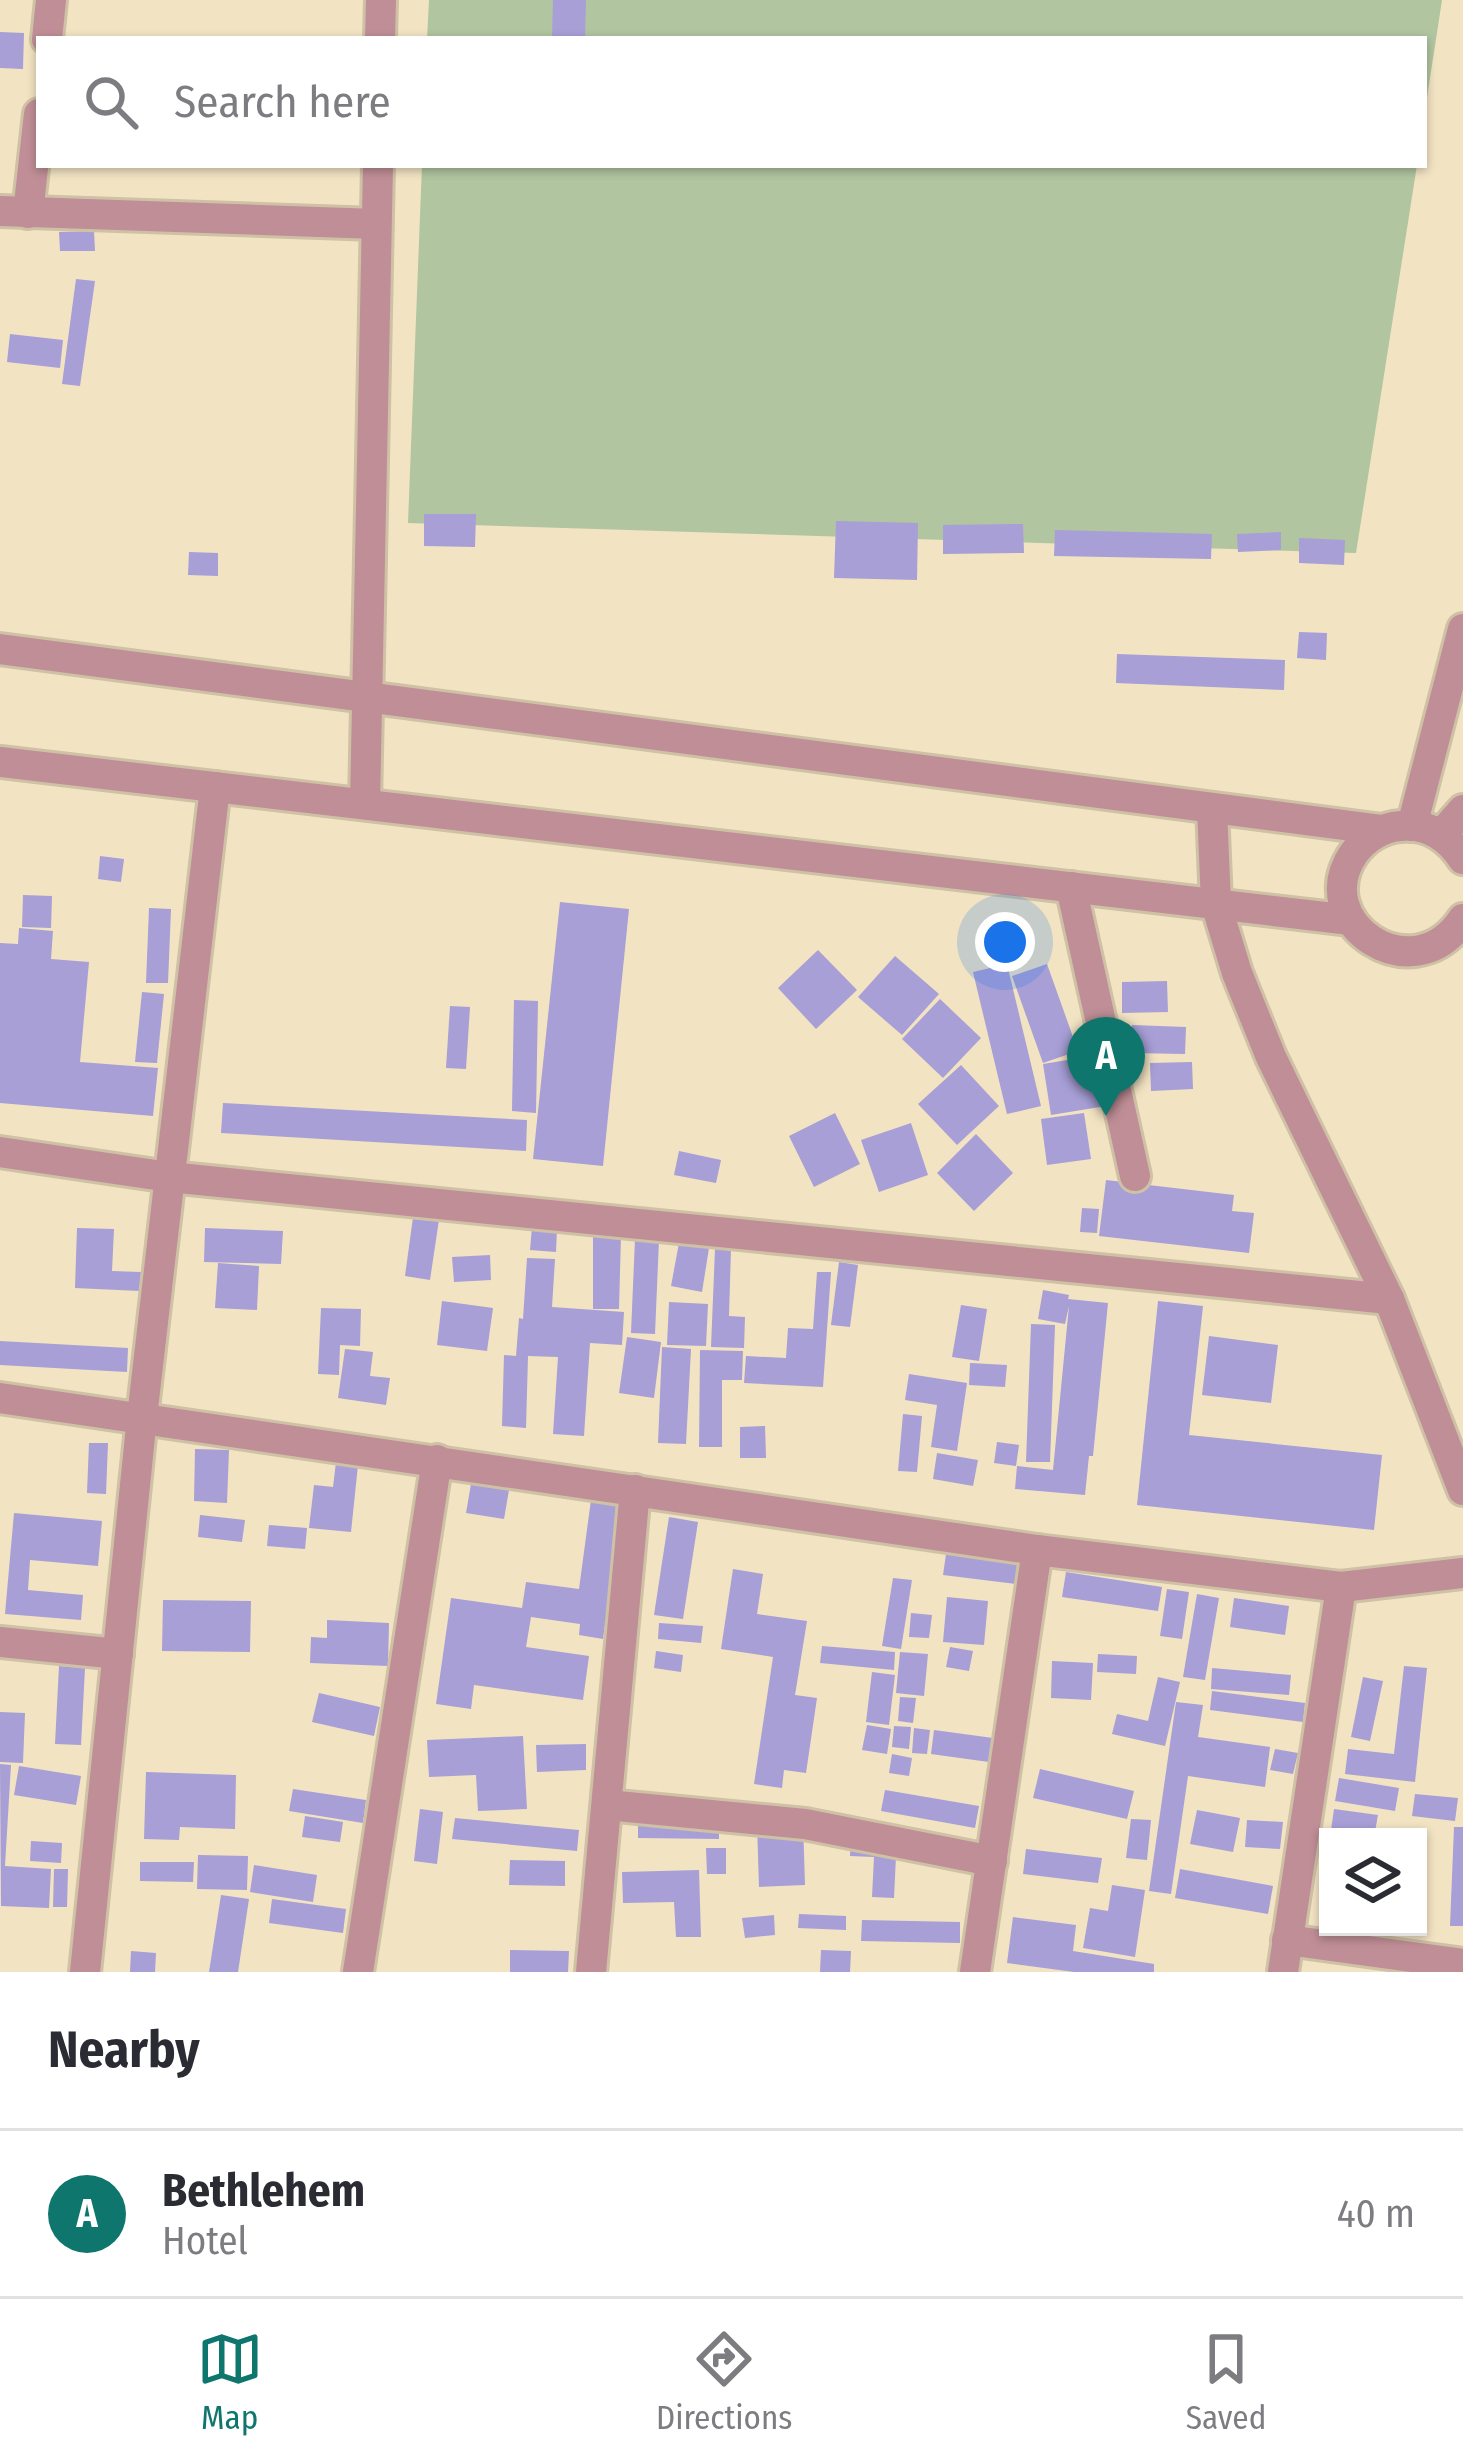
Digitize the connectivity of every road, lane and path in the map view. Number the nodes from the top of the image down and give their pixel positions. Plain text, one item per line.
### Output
1 (51, 0) edge
2 (381, 0) edge
3 (47, 36) edge
4 (380, 36) edge
5 (36, 126) edge
6 (378, 168) edge
7 (14, 212) edge
8 (376, 224) junction
9 (1463, 629) edge
10 (0, 649) edge
11 (367, 697) junction
12 (0, 762) edge
13 (215, 787) junction
14 (365, 804) junction
15 (1212, 808) junction
16 (1463, 810) edge
17 (1436, 839) edge
18 (1071, 887) junction
19 (1216, 904) junction
20 (1463, 919) edge
21 (1351, 920) junction
22 (0, 1152) edge
23 (1135, 1176) dead end
24 (169, 1177) junction
25 (1389, 1299) junction
26 (0, 1398) edge
27 (142, 1417) junction
28 (437, 1460) junction
29 (635, 1490) junction
30 (1463, 1490) edge
31 (1037, 1550) junction
32 (1463, 1574) edge
33 (1341, 1587) junction
34 (0, 1642) edge
35 (118, 1654) junction
36 (607, 1805) junction
37 (992, 1861) junction
38 (1287, 1940) junction
39 (1463, 1964) edge
40 (85, 1972) edge
41 (358, 1972) edge
42 (591, 1972) edge
43 (975, 1972) edge
44 (1282, 1972) edge

1 - 3 street
2 - 4 street
5 - 7 street
6 - 8 street
7 - 8 street
8 - 11 street
9 - 17 street
10 - 11 street
11 - 14 street
11 - 15 street
12 - 13 street
13 - 14 street
13 - 24 street
14 - 18 street
15 - 17 street
15 - 19 street
16 - 17 street
17 - 21 street
18 - 19 street
18 - 23 street
19 - 21 street
19 - 25 street
20 - 21 street
22 - 24 street
24 - 25 street
24 - 27 street
25 - 30 street
26 - 27 street
27 - 28 street
27 - 35 street
28 - 29 street
28 - 41 street
29 - 31 street
29 - 36 street
31 - 33 street
31 - 37 street
32 - 33 street
33 - 38 street
34 - 35 street
35 - 40 street
36 - 37 street
36 - 42 street
37 - 43 street
38 - 39 street
38 - 44 street

